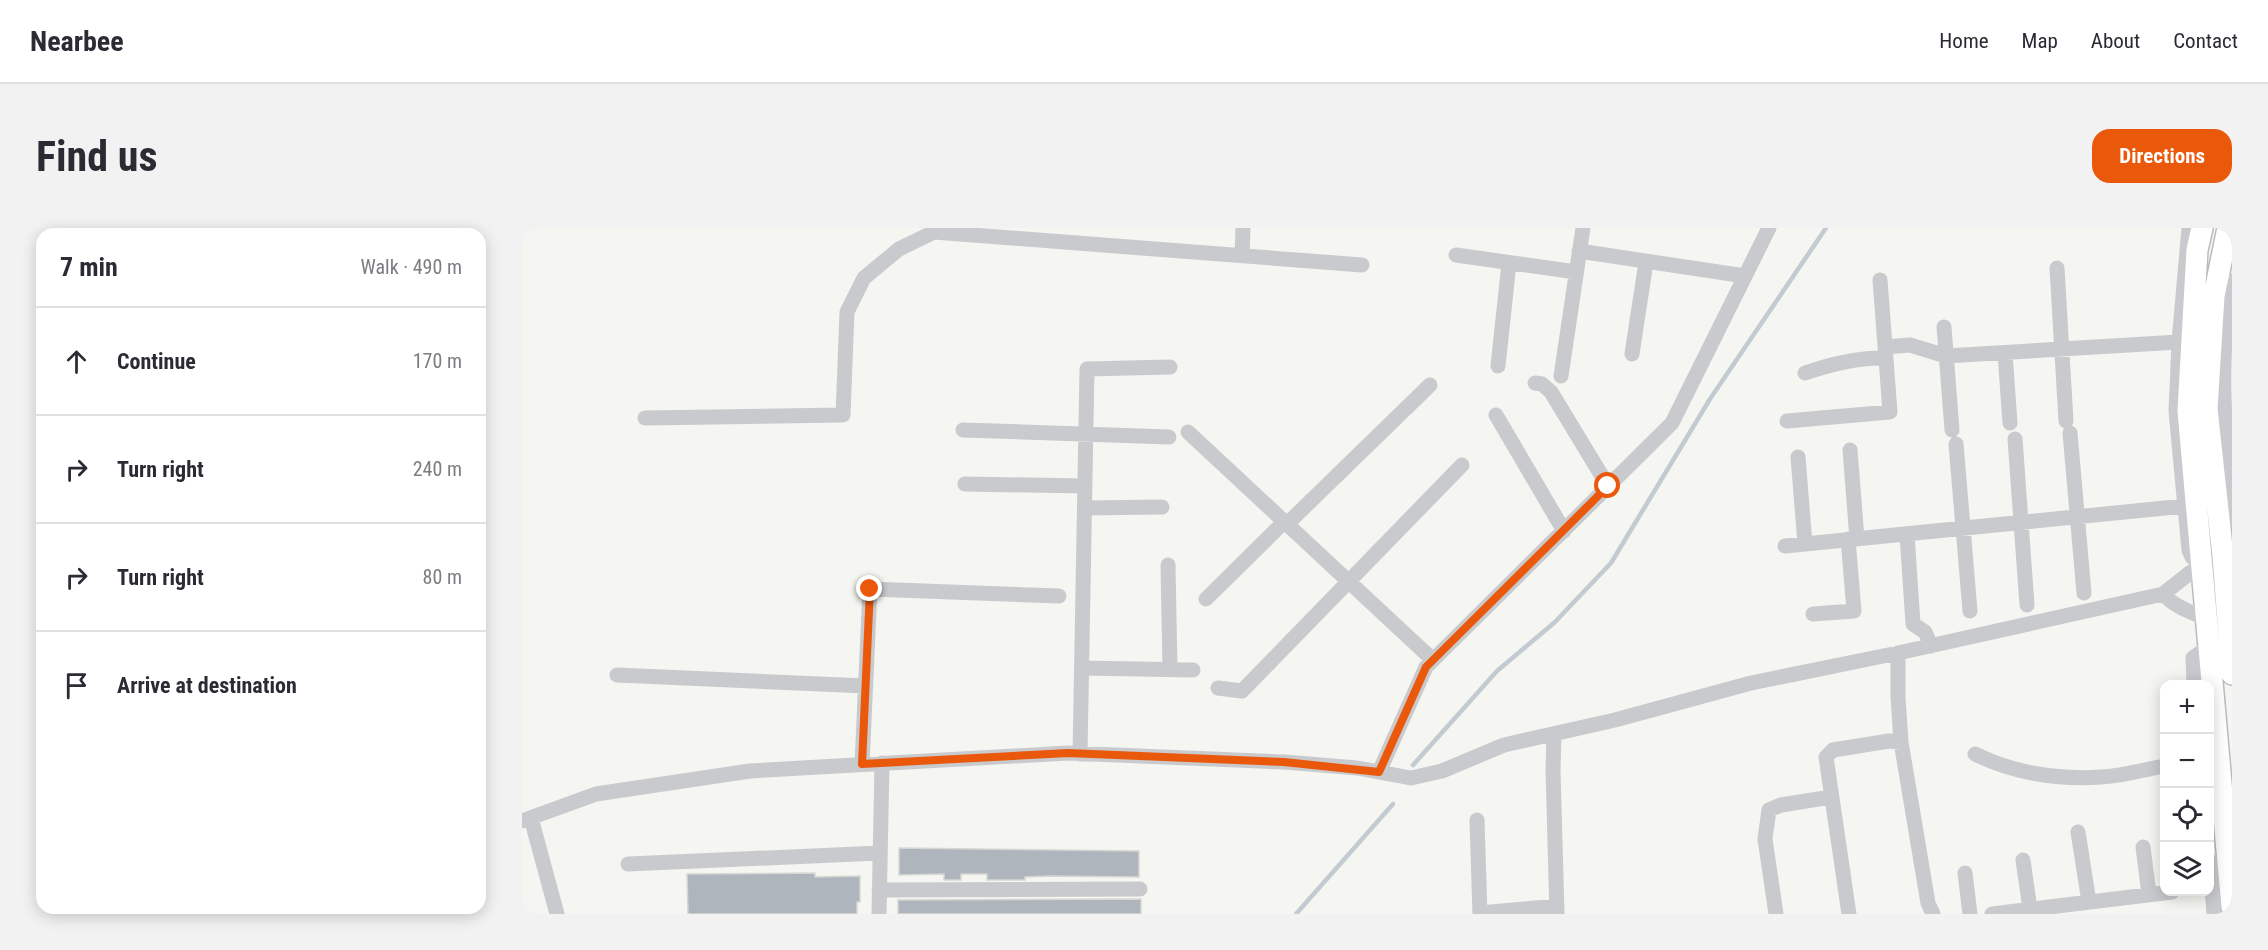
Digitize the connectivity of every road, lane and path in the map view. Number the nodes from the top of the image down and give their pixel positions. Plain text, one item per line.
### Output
1 (1243, 228) edge
2 (1583, 228) edge
3 (1769, 228) edge
4 (2189, 228) edge
5 (2202, 228) edge
6 (2228, 228) edge
7 (1580, 251) junction
8 (1456, 255) dead end
9 (1242, 256) junction
10 (1646, 262) junction
11 (1509, 263) junction
12 (1362, 265) dead end
13 (2057, 268) dead end
14 (1576, 272) junction
15 (1745, 276) junction
16 (1880, 280) dead end
17 (2232, 281) edge
18 (2230, 300) edge
19 (1944, 327) dead end
20 (2179, 342) junction
21 (2062, 350) junction
22 (1886, 352) junction
23 (2005, 353) junction
24 (1632, 354) dead end
25 (1946, 356) junction
26 (1498, 366) dead end
27 (1170, 367) dead end
28 (1805, 373) dead end
29 (1561, 376) dead end
30 (1535, 383) dead end
31 (1430, 385) dead end
32 (1496, 415) dead end
33 (645, 418) dead end
34 (1787, 421) dead end
35 (2010, 423) dead end
36 (963, 430) dead end
37 (1188, 432) dead end
38 (1086, 433) junction
39 (1169, 437) dead end
40 (2015, 439) dead end
41 (1850, 450) dead end
42 (1798, 457) dead end
43 (1462, 465) dead end
44 (965, 484) dead end
45 (1085, 486) junction
46 (1608, 486) junction
47 (2185, 506) junction
48 (1162, 507) dead end
49 (1085, 508) junction
50 (2076, 518) junction
51 (2217, 522) edge
52 (1286, 523) junction
53 (2021, 523) junction
54 (1963, 528) junction
55 (1564, 531) junction
56 (1907, 534) junction
57 (1853, 539) junction
58 (1805, 544) junction
59 (1785, 546) dead end
60 (2215, 559) edge
61 (1168, 564) dead end
62 (1349, 581) junction
63 (2084, 593) dead end
64 (2163, 594) junction
65 (1059, 596) dead end
66 (1206, 599) dead end
67 (2027, 605) dead end
68 (1970, 611) dead end
69 (1813, 614) dead end
70 (2207, 619) junction
71 (1931, 646) junction
72 (2210, 646) junction
73 (1898, 653) junction
74 (1433, 660) junction
75 (1082, 668) junction
76 (1170, 670) junction
77 (1193, 670) dead end
78 (2232, 674) edge
79 (617, 675) dead end
80 (2194, 680) edge
81 (866, 686) junction
82 (1218, 688) dead end
83 (1554, 734) junction
84 (1900, 742) junction
85 (1080, 754) junction
86 (1974, 754) dead end
87 (882, 763) junction
88 (862, 764) junction
89 (2160, 767) edge
90 (1379, 772) junction
91 (1832, 797) junction
92 (526, 819) edge
93 (1477, 820) dead end
94 (2078, 832) dead end
95 (2143, 847) dead end
96 (880, 853) junction
97 (2023, 860) dead end
98 (628, 864) dead end
99 (1965, 873) dead end
100 (2217, 885) edge
101 (1140, 889) dead end
102 (879, 890) junction
103 (2160, 893) edge
104 (2149, 894) junction
105 (2089, 902) junction
106 (2232, 907) edge
107 (2030, 909) junction
108 (1557, 910) edge
109 (1480, 913) edge
110 (557, 914) edge
111 (879, 914) edge
112 (1776, 914) edge
113 (1849, 914) edge
114 (1933, 914) edge
115 (1970, 914) edge
116 (1992, 914) edge
117 (2214, 914) edge

1 - 9 street
2 - 7 street
3 - 15 street
4 - 20 street
5 - 51 highway
6 - 51 highway
7 - 10 street
7 - 14 street
8 - 11 street
9 - 12 street
9 - 33 street
10 - 15 street
10 - 24 street
11 - 14 street
11 - 26 street
13 - 21 street
14 - 29 street
15 - 46 street
16 - 22 street
17 - 18 street
18 - 51 street
19 - 25 street
20 - 21 street
20 - 47 street
21 - 23 street
21 - 50 street
22 - 25 street
22 - 28 street
22 - 34 street
23 - 25 street
23 - 35 street
25 - 54 street
27 - 38 street
30 - 46 street
31 - 52 street
32 - 55 street
36 - 38 street
37 - 52 street
38 - 39 street
38 - 45 street
40 - 53 street
41 - 57 street
42 - 58 street
43 - 62 street
44 - 45 street
45 - 49 street
46 - 55 street
47 - 50 street
47 - 60 street
48 - 49 street
49 - 75 street
50 - 53 street
50 - 63 street
51 - 60 highway
52 - 62 street
52 - 66 street
53 - 54 street
53 - 67 street
54 - 56 street
54 - 68 street
55 - 74 street
56 - 57 street
56 - 71 street
57 - 58 street
57 - 69 street
58 - 59 street
60 - 64 street
60 - 70 highway
60 - 78 highway
61 - 76 street
62 - 74 street
62 - 82 street
64 - 70 street
64 - 71 street
65 - 81 street
70 - 72 highway
71 - 73 street
72 - 80 street
72 - 100 highway
73 - 83 street
73 - 84 street
74 - 90 street
75 - 76 street
75 - 85 street
76 - 77 street
79 - 81 street
81 - 88 street
83 - 90 street
83 - 108 street
84 - 91 street
84 - 114 street
85 - 87 street
85 - 90 street
86 - 89 street
87 - 88 street
87 - 96 street
88 - 92 street
91 - 112 street
91 - 113 street
92 - 110 street
93 - 109 street
94 - 105 street
95 - 104 street
96 - 98 street
96 - 102 street
97 - 107 street
99 - 115 street
100 - 106 highway
100 - 117 street
101 - 102 street
102 - 111 street
103 - 104 street
104 - 105 street
105 - 107 street
107 - 116 street
108 - 109 street

